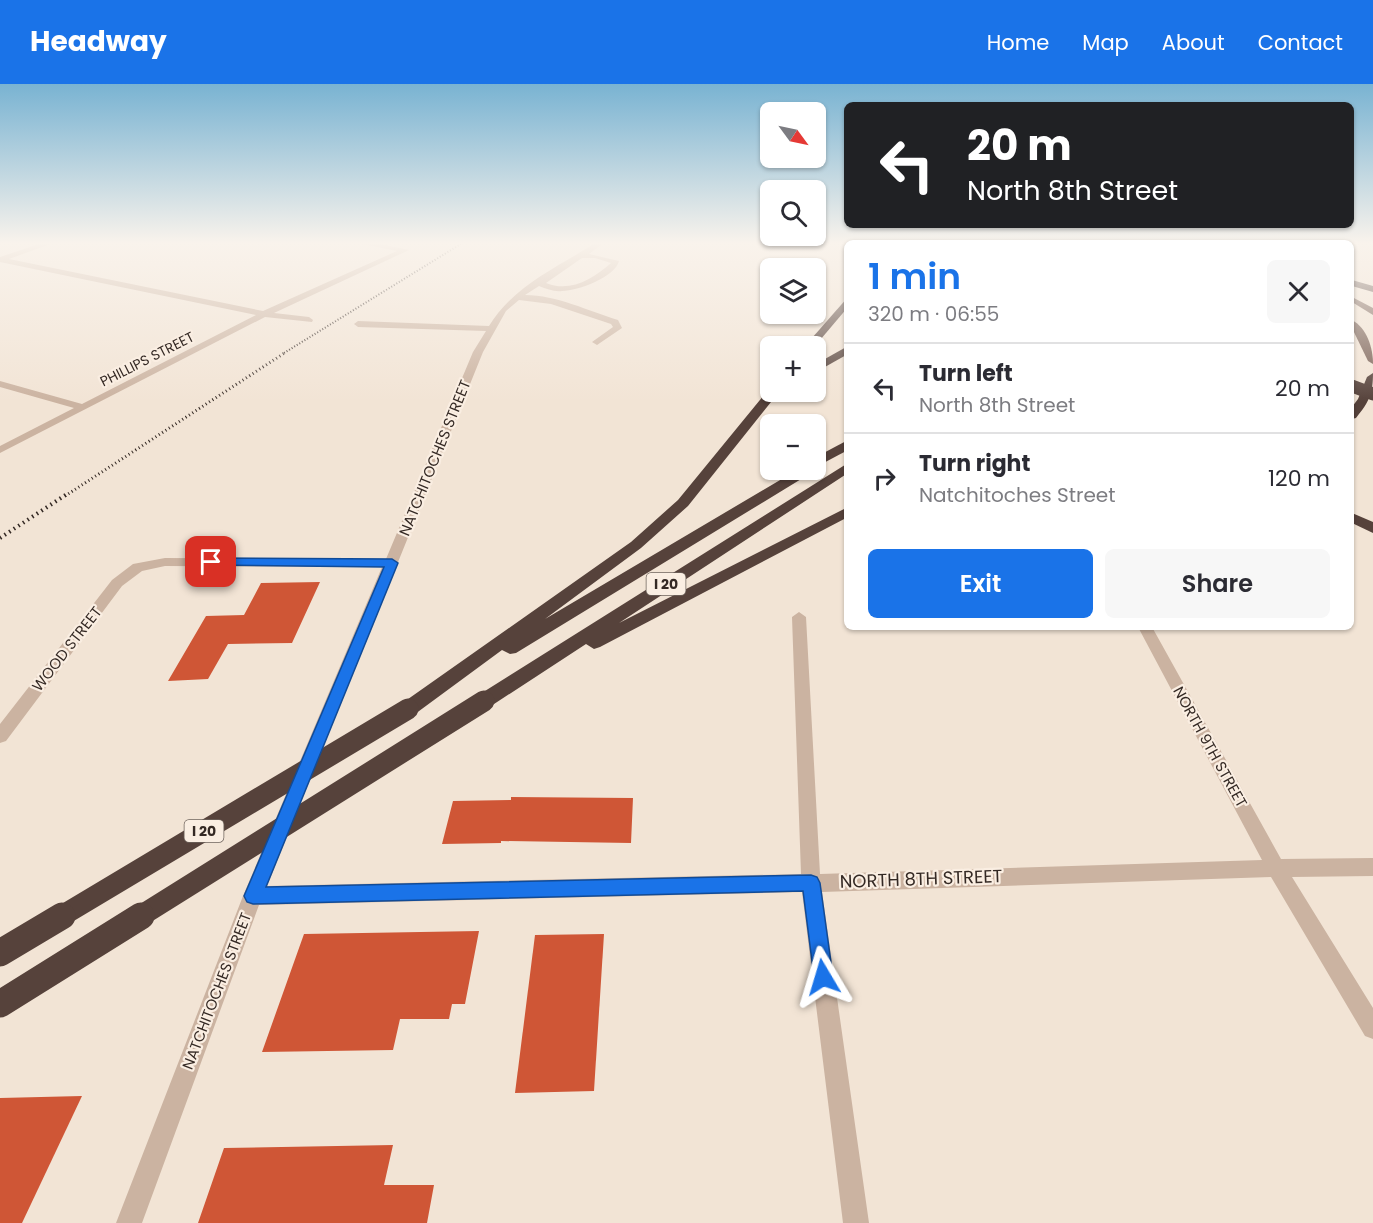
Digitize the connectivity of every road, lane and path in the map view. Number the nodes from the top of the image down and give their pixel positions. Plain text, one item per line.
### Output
1 (177, 295) edge
2 (306, 295) edge
3 (521, 295) edge
4 (517, 298) junction
5 (1354, 300) edge
6 (844, 305) edge
7 (1373, 312) edge
8 (264, 314) junction
9 (309, 320) dead end
10 (358, 324) dead end
11 (1354, 326) edge
12 (491, 329) junction
13 (818, 336) edge
14 (597, 342) dead end
15 (844, 352) edge
16 (1373, 361) edge
17 (826, 363) edge
18 (1373, 377) edge
19 (0, 384) edge
20 (1354, 387) edge
21 (1373, 394) edge
22 (765, 402) edge
23 (779, 402) edge
24 (83, 408) junction
25 (1354, 412) edge
26 (844, 446) edge
27 (0, 450) edge
28 (826, 457) edge
29 (844, 470) edge
30 (789, 480) edge
31 (683, 503) junction
32 (844, 503) edge
33 (844, 513) edge
34 (1354, 517) edge
35 (1373, 528) edge
36 (784, 542) junction
37 (392, 563) junction
38 (799, 617) dead end
39 (1147, 630) edge
40 (484, 701) junction
41 (408, 709) junction
42 (0, 736) edge
43 (1373, 867) edge
44 (1276, 868) junction
45 (811, 883) junction
46 (253, 896) junction
47 (0, 953) edge
48 (0, 1004) edge
49 (1373, 1028) edge
50 (129, 1223) edge
51 (856, 1223) edge

1 - 8 street
2 - 8 street, PHILLIPS STREET
3 - 4 street, NATCHITOCHES STREET
4 - 12 street, NATCHITOCHES STREET
4 - 14 street
5 - 7 main road
6 - 13 highway
8 - 9 street
8 - 24 street, PHILLIPS STREET
10 - 12 street
11 - 16 main road
12 - 37 street, NATCHITOCHES STREET
15 - 17 highway
18 - 25 highway
19 - 24 street
20 - 21 highway, bridge
22 - 31 highway
23 - 31 highway
24 - 27 street, PHILLIPS STREET
26 - 28 highway
29 - 40 highway, I 20
30 - 41 highway, I 20
31 - 41 highway
32 - 36 highway
33 - 36 highway
34 - 35 highway
36 - 40 highway
37 - 42 street, WOOD STREET
37 - 46 street, NATCHITOCHES STREET
38 - 45 street
39 - 44 street, NORTH 9TH STREET
40 - 48 highway, I 20, bridge
41 - 47 highway, I 20, bridge
43 - 44 street, NORTH 8TH STREET
44 - 45 street, NORTH 8TH STREET
44 - 49 street, NORTH 9TH STREET
45 - 46 street, NORTH 8TH STREET
45 - 51 street
46 - 50 street, NATCHITOCHES STREET

